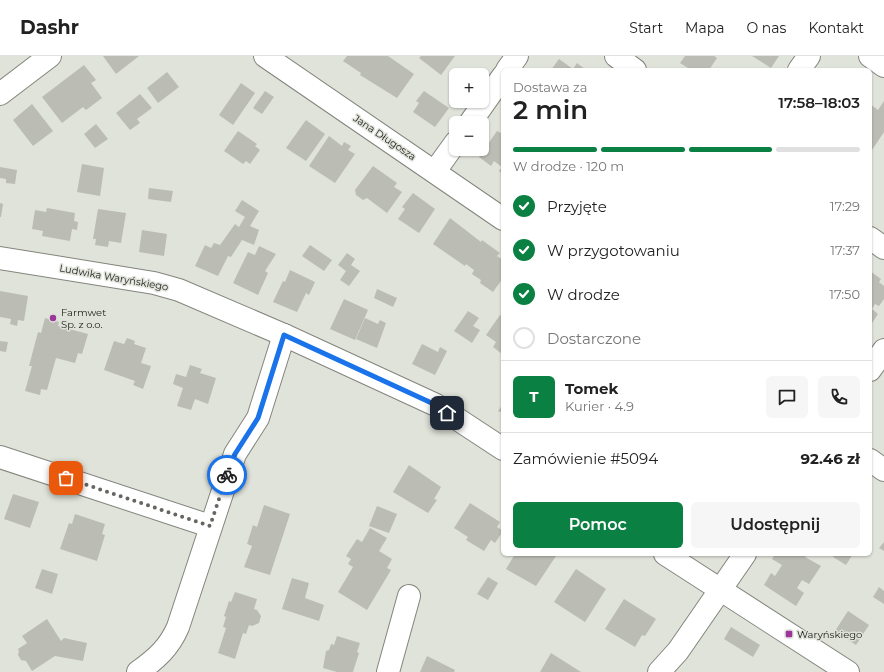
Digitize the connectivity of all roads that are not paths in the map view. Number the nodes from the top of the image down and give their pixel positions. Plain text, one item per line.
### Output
1 (50, 56) edge
2 (266, 56) edge
3 (517, 56) edge
4 (616, 56) edge
5 (809, 56) edge
6 (870, 56) edge
7 (884, 66) edge
8 (508, 68) edge
9 (632, 68) edge
10 (800, 68) edge
11 (501, 79) edge
12 (0, 94) edge
13 (475, 116) edge
14 (449, 152) edge
15 (435, 172) junction
16 (501, 218) edge
17 (872, 239) edge
18 (884, 248) edge
19 (0, 258) edge
20 (284, 335) junction
21 (884, 350) edge
22 (872, 367) edge
23 (501, 448) edge
24 (0, 457) edge
25 (872, 461) edge
26 (884, 470) edge
27 (210, 526) junction
28 (668, 556) edge
29 (744, 556) edge
30 (721, 589) junction
31 (409, 596) dead end
32 (138, 672) edge
33 (388, 672) edge
34 (659, 672) edge
35 (848, 672) edge

1 - 12 street
2 - 15 street, Jana Długosza
3 - 8 street
4 - 9 street
5 - 10 street
6 - 7 street
11 - 13 street
14 - 15 street
15 - 16 street, Jana Długosza
17 - 18 street
19 - 20 street, Ludwika Waryńskiego
20 - 23 street, Ludwika Waryńskiego
20 - 27 street
21 - 22 street
24 - 27 street
25 - 26 street
27 - 32 street
28 - 30 street
29 - 30 street
30 - 34 street
30 - 35 street
31 - 33 street

